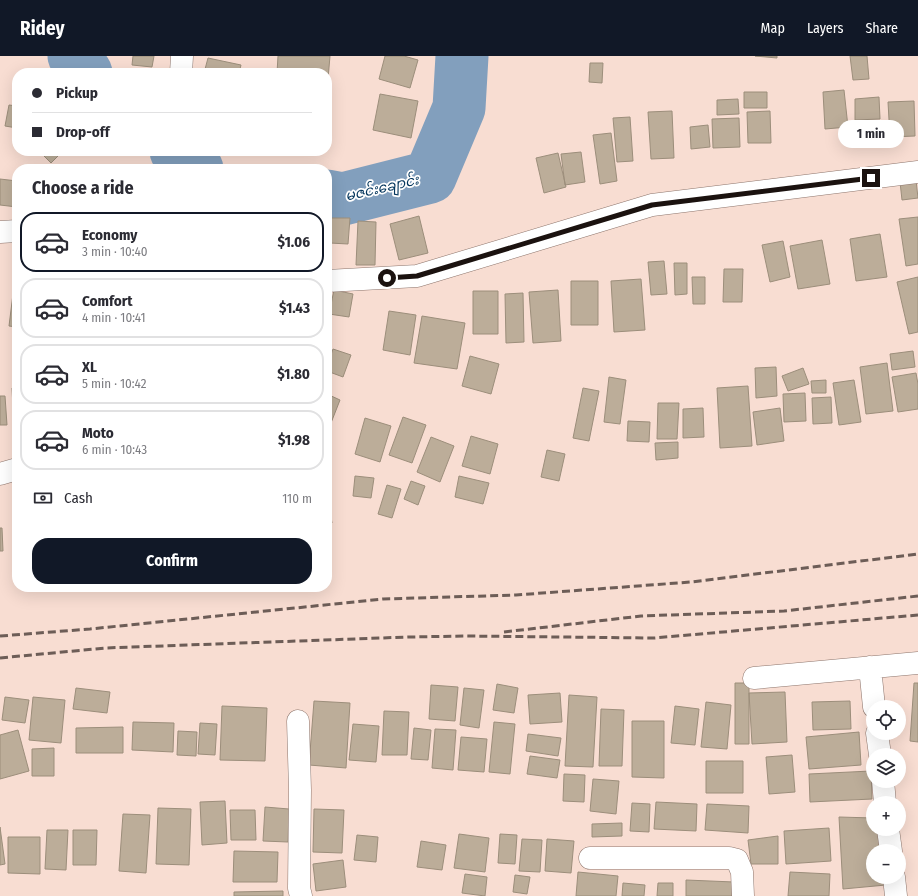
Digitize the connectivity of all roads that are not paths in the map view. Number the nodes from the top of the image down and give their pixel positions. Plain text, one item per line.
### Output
1 (182, 56) edge
2 (181, 68) edge
3 (918, 172) edge
4 (12, 231) edge
5 (0, 232) edge
6 (332, 281) edge
7 (12, 470) edge
8 (0, 474) edge
9 (918, 663) edge
10 (870, 667) junction
11 (754, 678) dead end
12 (873, 700) edge
13 (298, 721) dead end
14 (590, 858) dead end
15 (895, 884) edge
16 (301, 896) edge
17 (743, 896) edge
18 (896, 896) edge

1 - 2 street
3 - 6 street
4 - 5 street
7 - 8 street
9 - 10 street
10 - 11 street
10 - 12 street
13 - 16 street
14 - 17 street
15 - 18 street

